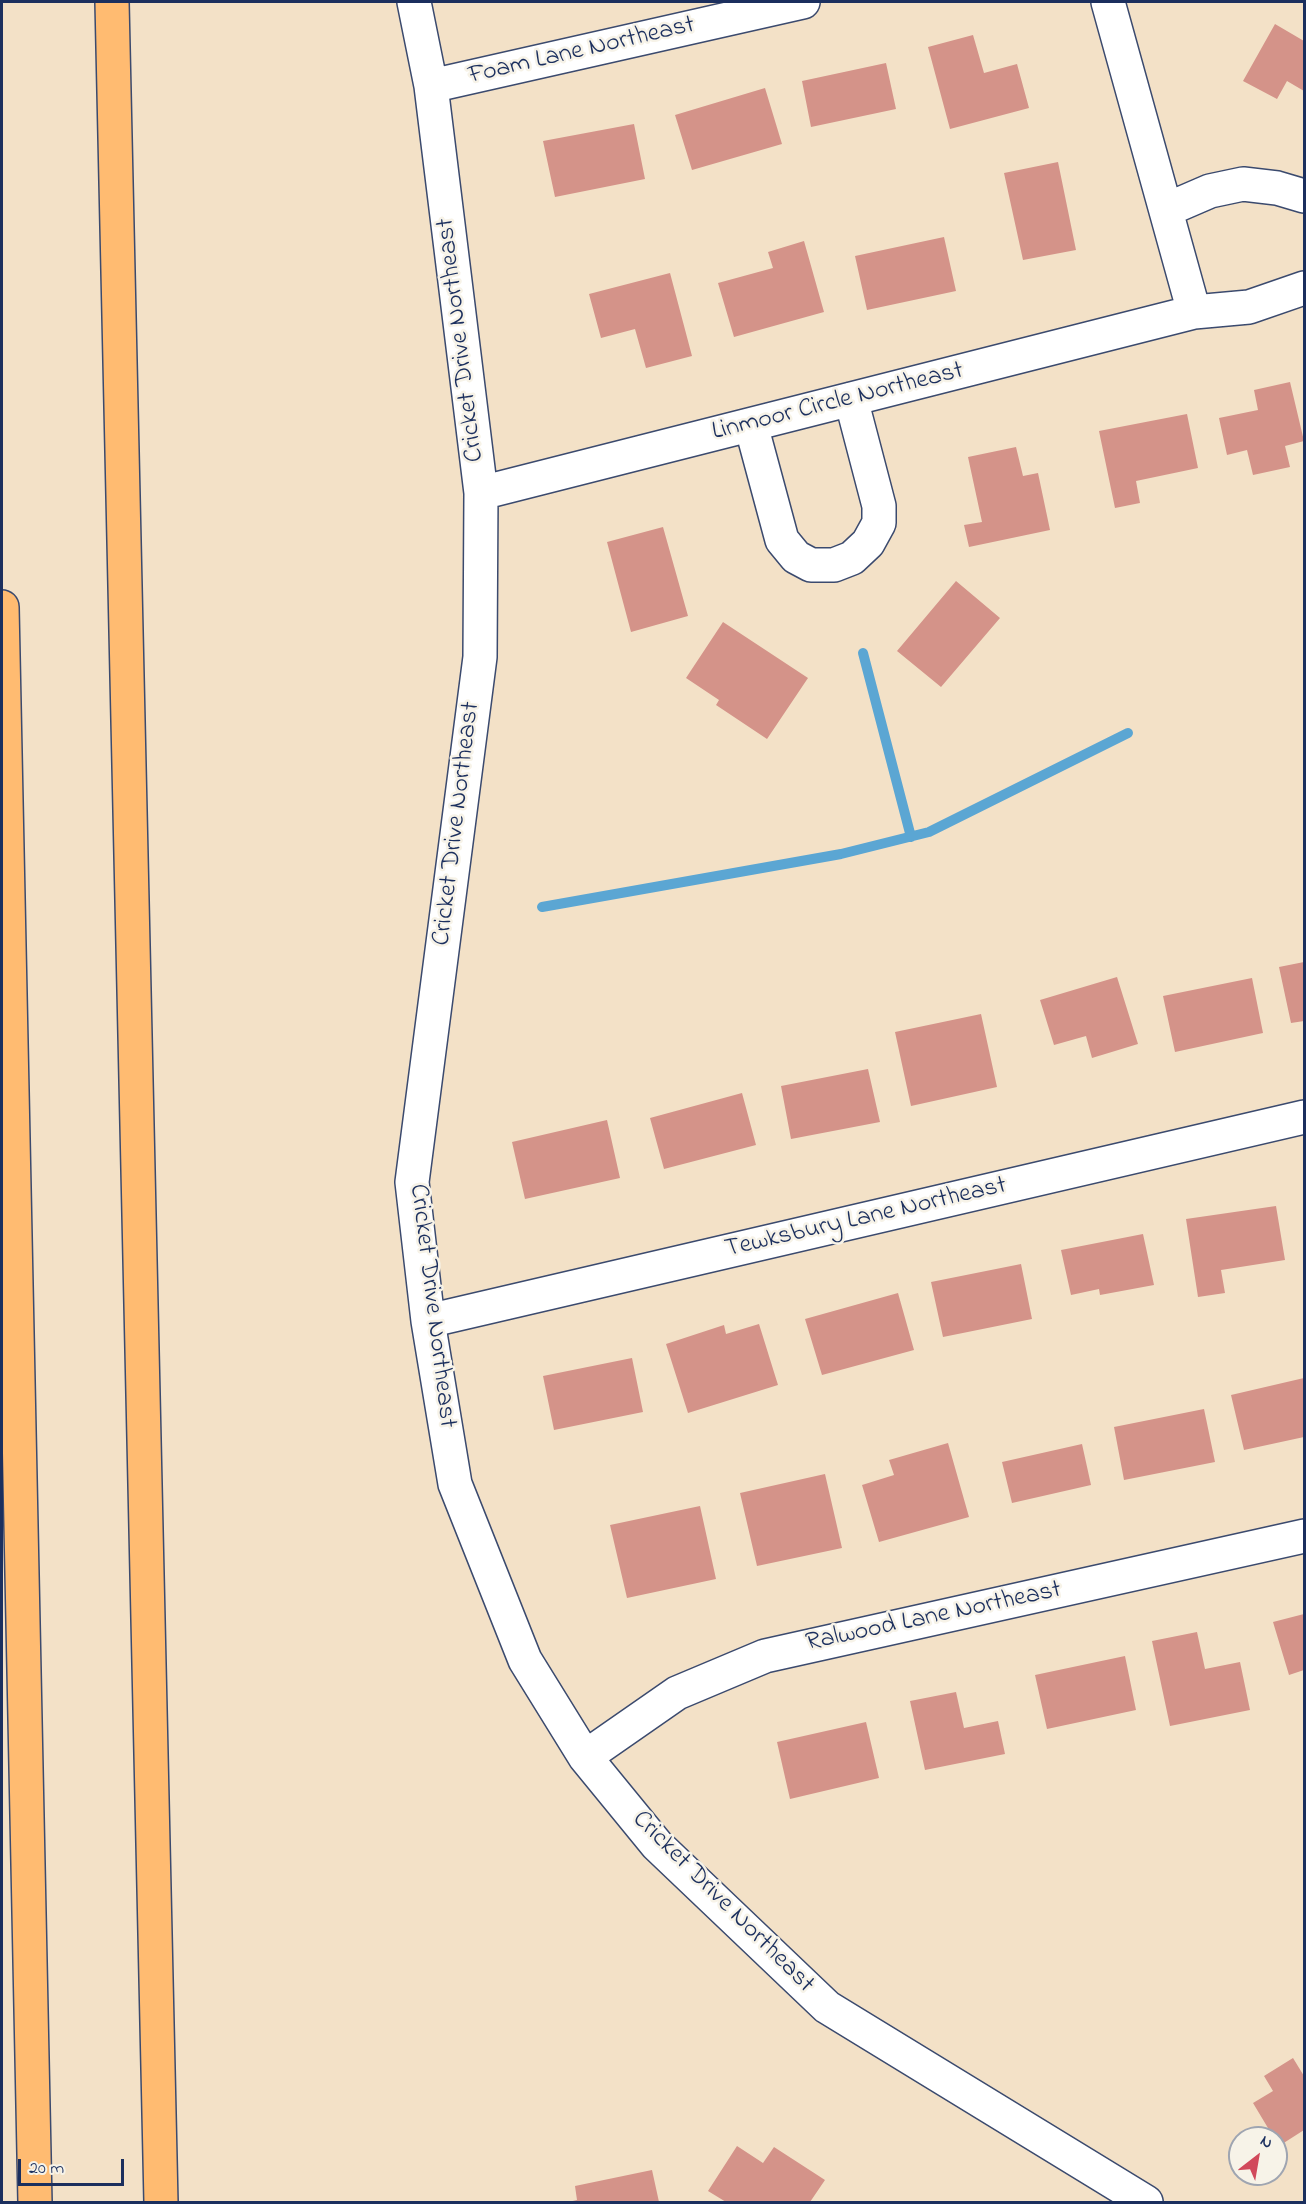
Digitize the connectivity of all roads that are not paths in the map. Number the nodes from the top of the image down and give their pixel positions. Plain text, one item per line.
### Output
1 (112, 2) edge
2 (414, 2) edge
3 (803, 2) edge
4 (1108, 2) edge
5 (431, 86) junction
6 (1305, 196) edge
7 (1166, 210) junction
8 (1305, 288) edge
9 (1194, 312) junction
10 (851, 399) junction
11 (751, 425) junction
12 (481, 493) junction
13 (2, 607) edge
14 (1305, 1118) edge
15 (428, 1321) junction
16 (1305, 1536) edge
17 (585, 1757) junction
18 (35, 2202) edge
19 (161, 2202) edge
20 (1146, 2202) edge

1 - 19 highway
2 - 5 street, Cricket Drive Northeast
3 - 5 street, Foam Lane Northeast
4 - 7 street
5 - 12 street, Cricket Drive Northeast
6 - 7 street
7 - 9 street
8 - 9 street, Linmoor Circle Northeast
9 - 10 street, Linmoor Circle Northeast
10 - 11 street, Linmoor Circle Northeast
10 - 11 street
11 - 12 street, Linmoor Circle Northeast
12 - 15 street, Cricket Drive Northeast
13 - 18 highway
14 - 15 street, Tewksbury Lane Northeast
15 - 17 street, Cricket Drive Northeast
16 - 17 street, Ralwood Lane Northeast
17 - 20 street, Cricket Drive Northeast

